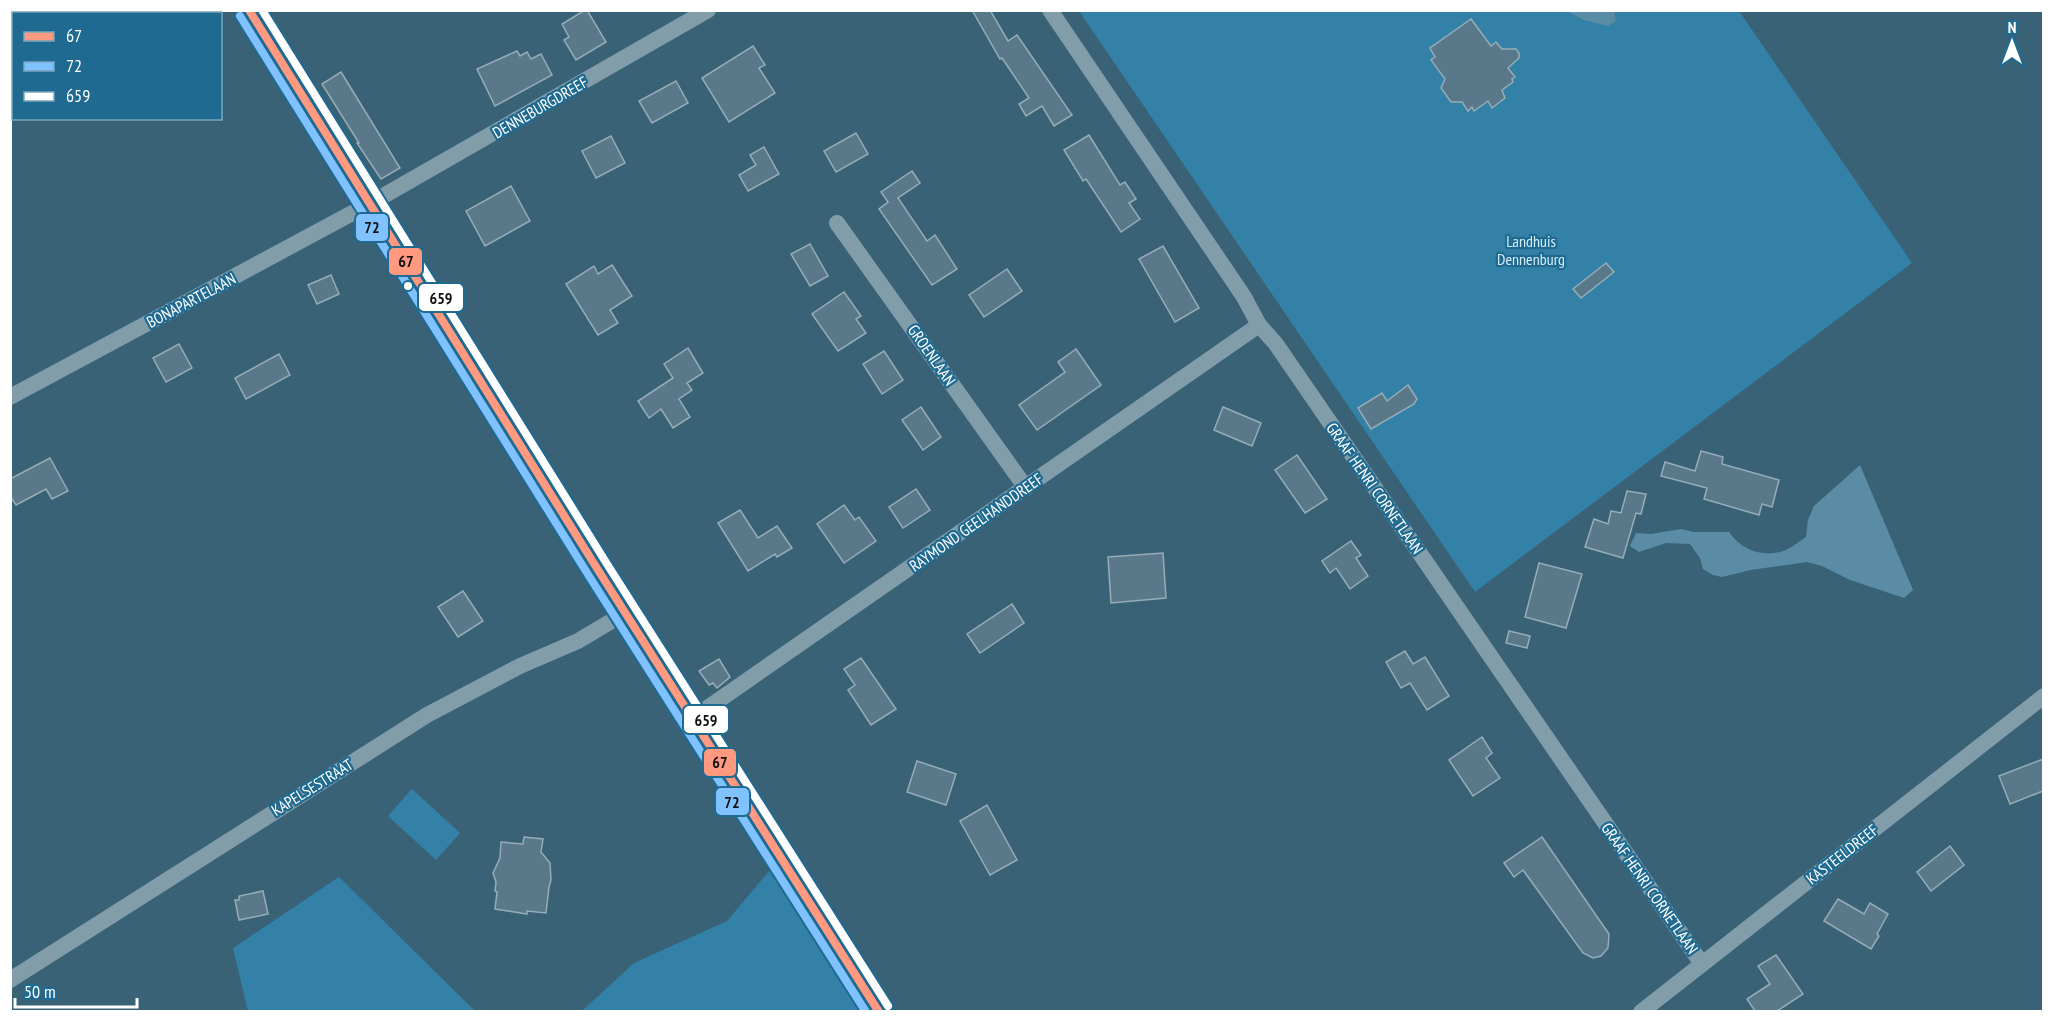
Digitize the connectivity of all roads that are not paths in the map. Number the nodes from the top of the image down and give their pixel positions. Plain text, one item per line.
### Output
1 (249, 10) edge
2 (708, 10) edge
3 (1050, 10) edge
4 (371, 203) junction
5 (837, 223) dead end
6 (1259, 325) junction
7 (10, 397) edge
8 (1026, 488) junction
9 (626, 613) junction
10 (2043, 696) edge
11 (693, 718) junction
12 (1702, 964) junction
13 (10, 980) edge
14 (879, 1011) edge
15 (1641, 1011) edge

1 - 4 main road
2 - 4 street, DENNEBURGDREEF
3 - 6 street, GRAAF HENRI CORNETLAAN
4 - 7 street, BONAPARTELAAN
4 - 9 main road
5 - 8 street, GROENLAAN
6 - 8 street, RAYMOND GEELHANDDREEF
6 - 12 street, GRAAF HENRI CORNETLAAN
8 - 11 street, RAYMOND GEELHANDDREEF
9 - 11 main road
9 - 13 street, KAPELSESTRAAT
10 - 12 street, KASTEELDREEF
11 - 14 main road
12 - 15 street, KASTEELDREEF

